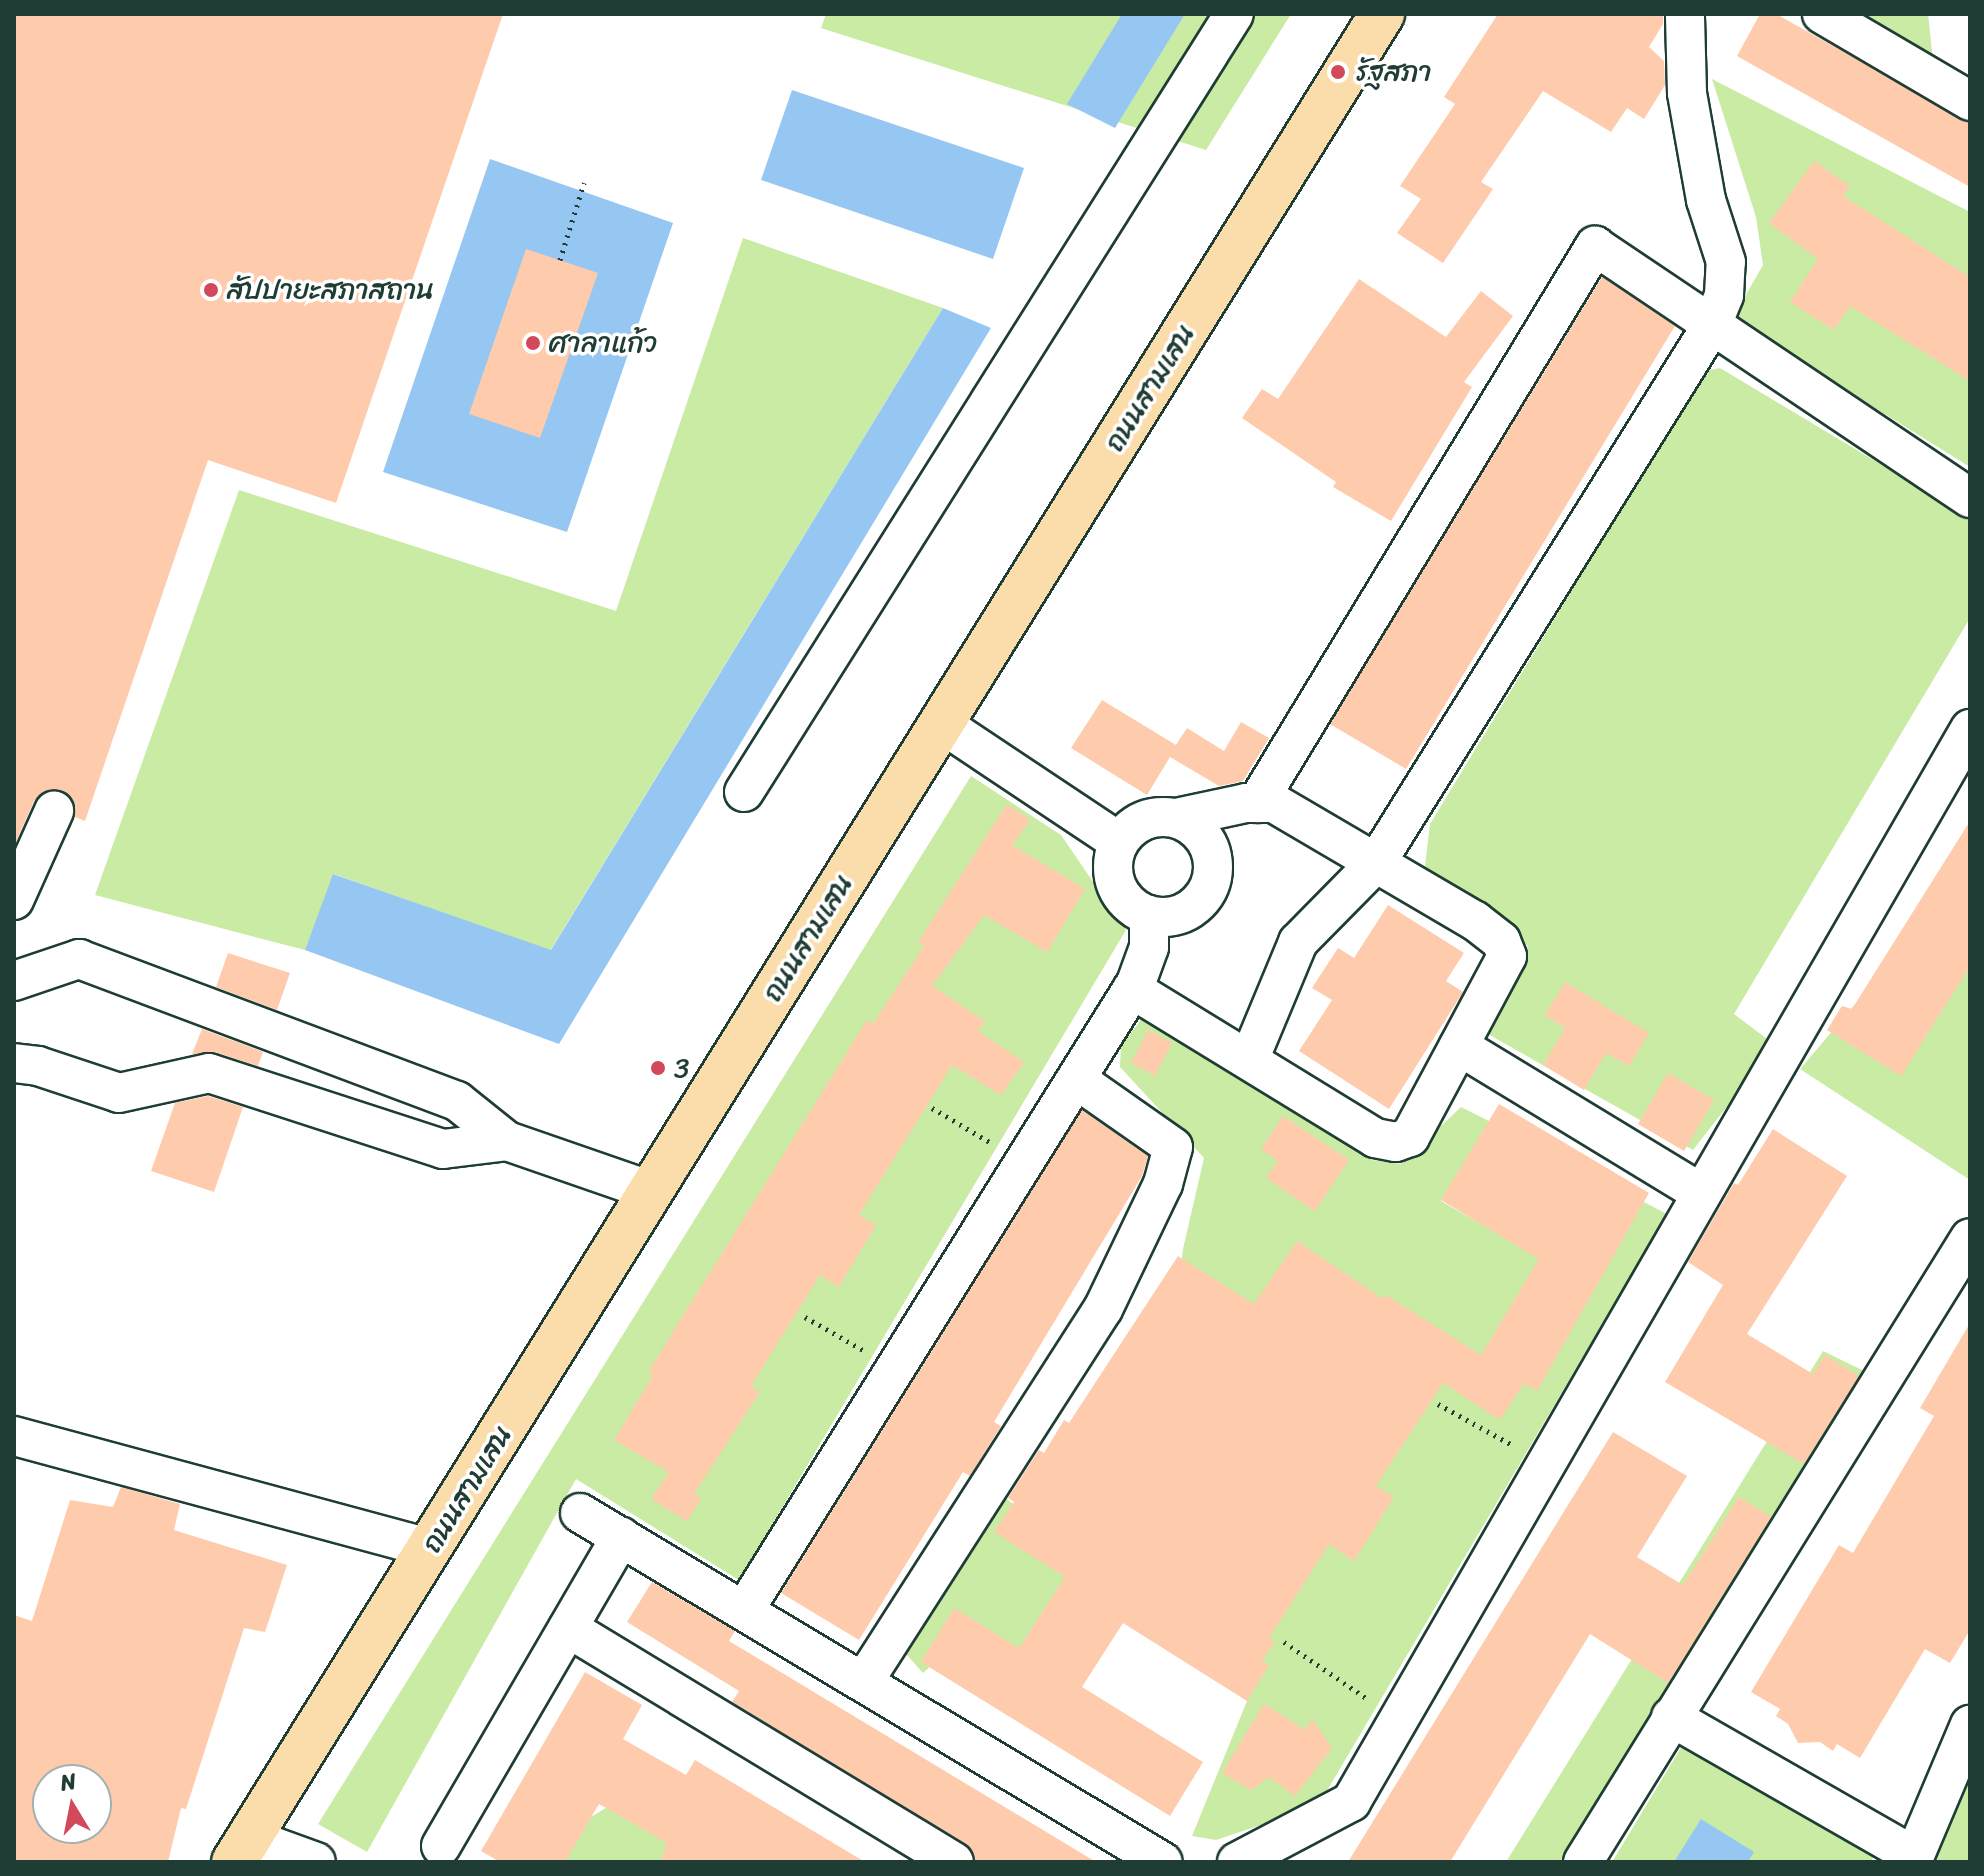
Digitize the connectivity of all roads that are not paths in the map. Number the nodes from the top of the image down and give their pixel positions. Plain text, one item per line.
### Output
1 (1234, 14) edge
2 (1382, 14) edge
3 (1685, 14) edge
4 (1822, 14) edge
5 (1970, 101) edge
6 (1712, 325) junction
7 (1970, 498) edge
8 (942, 724) junction
9 (1970, 729) edge
10 (744, 792) dead end
11 (1257, 803) junction
12 (54, 811) dead end
13 (1176, 818) junction
14 (1119, 842) junction
15 (1376, 863) junction
16 (14, 900) edge
17 (1149, 915) junction
18 (14, 981) edge
19 (1132, 989) junction
20 (1459, 1046) junction
21 (1249, 1060) junction
22 (14, 1063) edge
23 (1076, 1079) junction
24 (507, 1141) junction
25 (651, 1191) junction
26 (1699, 1192) junction
27 (1970, 1238) edge
28 (14, 1436) edge
29 (580, 1513) dead end
30 (621, 1537) junction
31 (430, 1548) junction
32 (745, 1609) junction
33 (568, 1628) junction
34 (864, 1681) junction
35 (1671, 1717) junction
36 (1970, 1725) edge
37 (441, 1846) dead end
38 (242, 1850) edge
39 (1913, 1859) edge
40 (316, 1862) edge
41 (954, 1862) edge
42 (1163, 1862) edge
43 (1237, 1862) edge
44 (1583, 1862) edge

1 - 10 street
2 - 8 main road, ถนนสามเสน
3 - 6 street
4 - 5 street
6 - 7 street
6 - 11 street
6 - 15 street
8 - 14 street
8 - 25 main road, ถนนสามเสน
9 - 26 street
11 - 13 street
11 - 15 street
12 - 16 street
13 - 14 street
13 - 17 street
14 - 17 street
15 - 20 street
15 - 21 street
17 - 19 street
18 - 24 street
19 - 21 street
19 - 23 street
20 - 21 street
20 - 26 street
22 - 24 street
23 - 32 street
23 - 34 street
24 - 25 street
25 - 31 main road, ถนนสามเสน
26 - 43 street
27 - 35 street
28 - 31 street
29 - 30 street
30 - 32 street
30 - 33 street
31 - 38 main road, ถนนสามเสน
32 - 34 street
33 - 37 street
33 - 41 street
34 - 42 street
35 - 39 street
35 - 44 street
36 - 39 street
38 - 40 street

